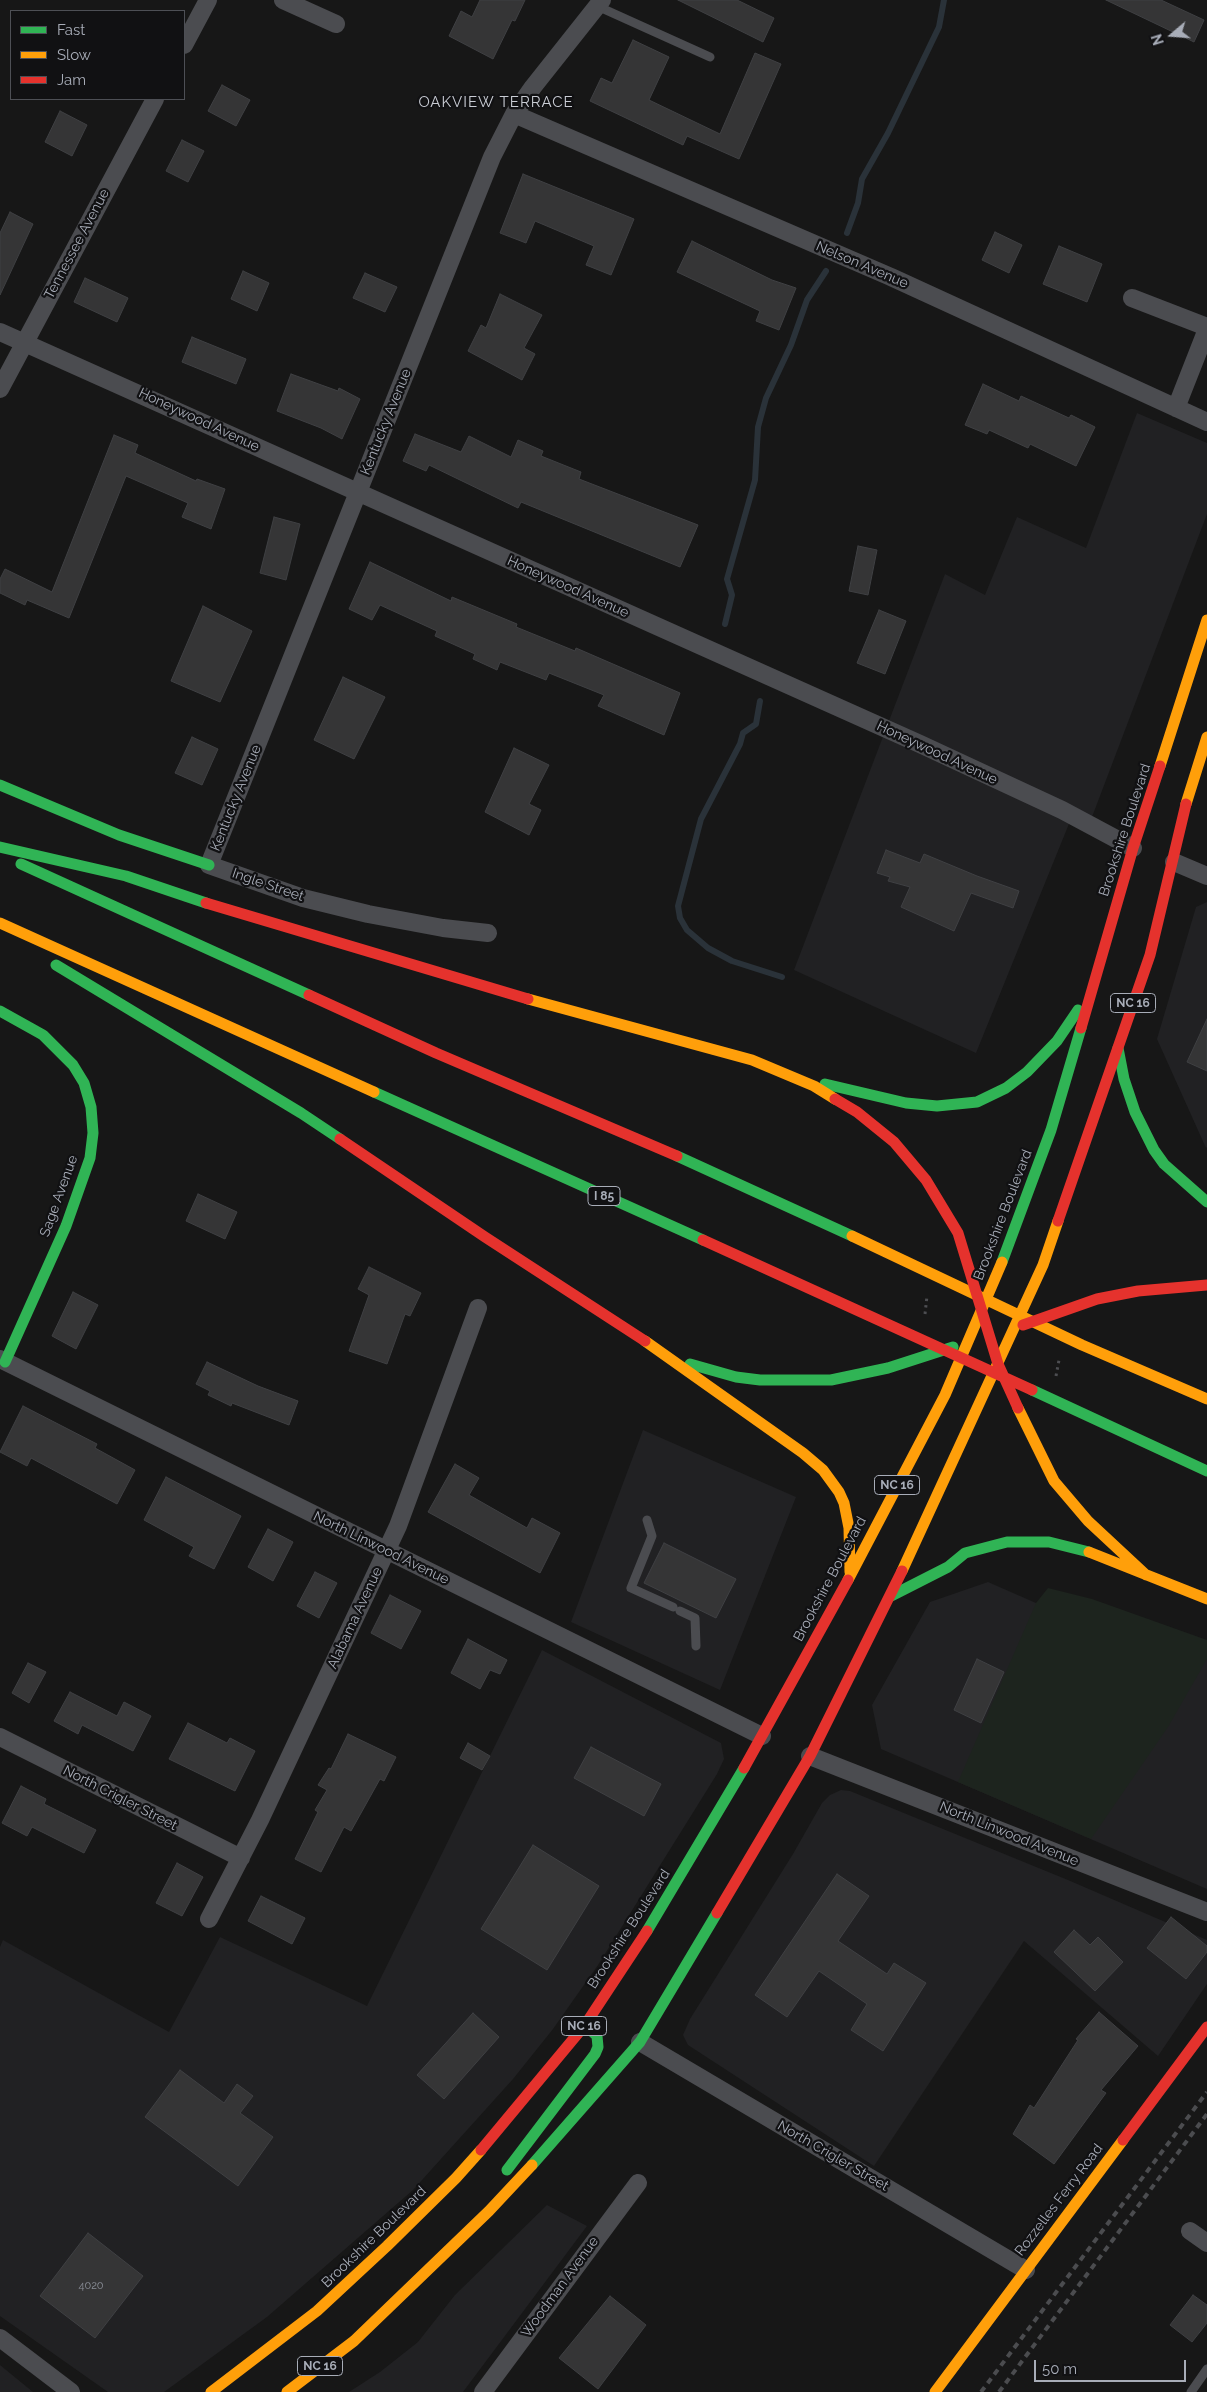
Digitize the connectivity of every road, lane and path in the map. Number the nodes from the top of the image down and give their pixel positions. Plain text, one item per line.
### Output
1 (208, 0) edge
2 (283, 0) edge
3 (600, 3) edge
4 (336, 24) dead end
5 (185, 43) edge
6 (710, 57) dead end
7 (154, 100) edge
8 (514, 114) junction
9 (1132, 298) dead end
10 (1207, 328) edge
11 (0, 332) edge
12 (24, 343) junction
13 (0, 389) edge
14 (1176, 408) junction
15 (1207, 422) edge
16 (358, 492) junction
17 (1207, 620) edge
18 (1207, 737) edge
19 (0, 785) edge
20 (0, 847) edge
21 (1133, 848) junction
22 (0, 855) edge
23 (1174, 862) junction
24 (210, 865) junction
25 (1207, 876) edge
26 (0, 924) edge
27 (0, 930) edge
28 (488, 933) dead end
29 (34, 951) dead end
30 (50, 961) dead end
31 (1093, 988) junction
32 (0, 1011) edge
33 (1118, 1046) junction
34 (792, 1076) junction
35 (1207, 1202) edge
36 (1207, 1285) edge
37 (478, 1308) dead end
38 (981, 1313) junction
39 (1014, 1328) junction
40 (988, 1337) junction
41 (966, 1343) junction
42 (666, 1354) junction
43 (2, 1364) edge
44 (998, 1364) junction
45 (1207, 1399) edge
46 (1207, 1471) edge
47 (647, 1520) dead end
48 (386, 1551) junction
49 (1146, 1575) junction
50 (850, 1576) junction
51 (891, 1596) junction
52 (1207, 1599) edge
53 (696, 1646) dead end
54 (762, 1736) junction
55 (0, 1737) edge
56 (810, 1756) junction
57 (241, 1858) junction
58 (1207, 1912) edge
59 (209, 1919) dead end
60 (585, 2024) junction
61 (1207, 2027) edge
62 (640, 2042) junction
63 (638, 2183) dead end
64 (1190, 2231) dead end
65 (460, 2240) junction
66 (1207, 2243) edge
67 (1026, 2270) junction
68 (0, 2338) edge
69 (1207, 2368) edge
70 (71, 2392) edge
71 (211, 2392) edge
72 (287, 2392) edge
73 (483, 2392) edge
74 (934, 2392) edge
75 (1191, 2392) edge

1 - 5 street
2 - 4 street
3 - 6 lane
3 - 8 street, Kentucky Avenue
7 - 12 street, Tennessee Avenue
8 - 14 street, Nelson Avenue
8 - 16 street, Kentucky Avenue
9 - 10 street
10 - 14 street
11 - 12 street, Honeywood Avenue
12 - 13 street, Tennessee Avenue
12 - 16 street, Honeywood Avenue
14 - 15 street, Nelson Avenue
16 - 21 street, Honeywood Avenue
16 - 24 street, Kentucky Avenue
17 - 21 main road, Brookshire Boulevard / NC 16
18 - 23 main road, NC 16
19 - 24 main road, Ingle Street
20 - 34 main road
21 - 31 main road, Brookshire Boulevard / NC 16
22 - 45 main road
23 - 25 street
23 - 33 main road, NC 16
24 - 28 street, Ingle Street
26 - 46 main road, I 85
27 - 29 main road
30 - 42 main road
31 - 34 main road
31 - 38 main road, Brookshire Boulevard / NC 16
32 - 43 main road, Sage Avenue
33 - 35 main road
33 - 39 main road, NC 16
34 - 38 main road
36 - 39 main road
37 - 48 street, Alabama Avenue
38 - 40 main road
38 - 41 main road, Brookshire Boulevard / NC 16
39 - 40 main road
39 - 44 main road, NC 16
40 - 41 main road
40 - 44 main road
41 - 42 main road
41 - 50 main road, Brookshire Boulevard / NC 16
42 - 50 main road
43 - 48 street, North Linwood Avenue
44 - 49 main road
44 - 51 main road, NC 16
47 - 53 lane
48 - 54 street, North Linwood Avenue
48 - 57 street, Alabama Avenue
49 - 51 main road
49 - 52 main road
50 - 54 main road, Brookshire Boulevard / NC 16
51 - 56 main road, NC 16
54 - 60 main road, Brookshire Boulevard / NC 16
55 - 57 street, North Crigler Street
56 - 58 street, North Linwood Avenue
56 - 62 main road, NC 16
57 - 59 street, Alabama Avenue
60 - 65 main road
60 - 71 main road, Brookshire Boulevard / NC 16
61 - 67 main road, Rozzelles Ferry Road
62 - 65 main road, NC 16
62 - 67 street, North Crigler Street
63 - 73 street, Woodman Avenue
64 - 66 street
65 - 72 main road, NC 16
67 - 74 main road, Rozzelles Ferry Road
68 - 70 street
69 - 75 lane

